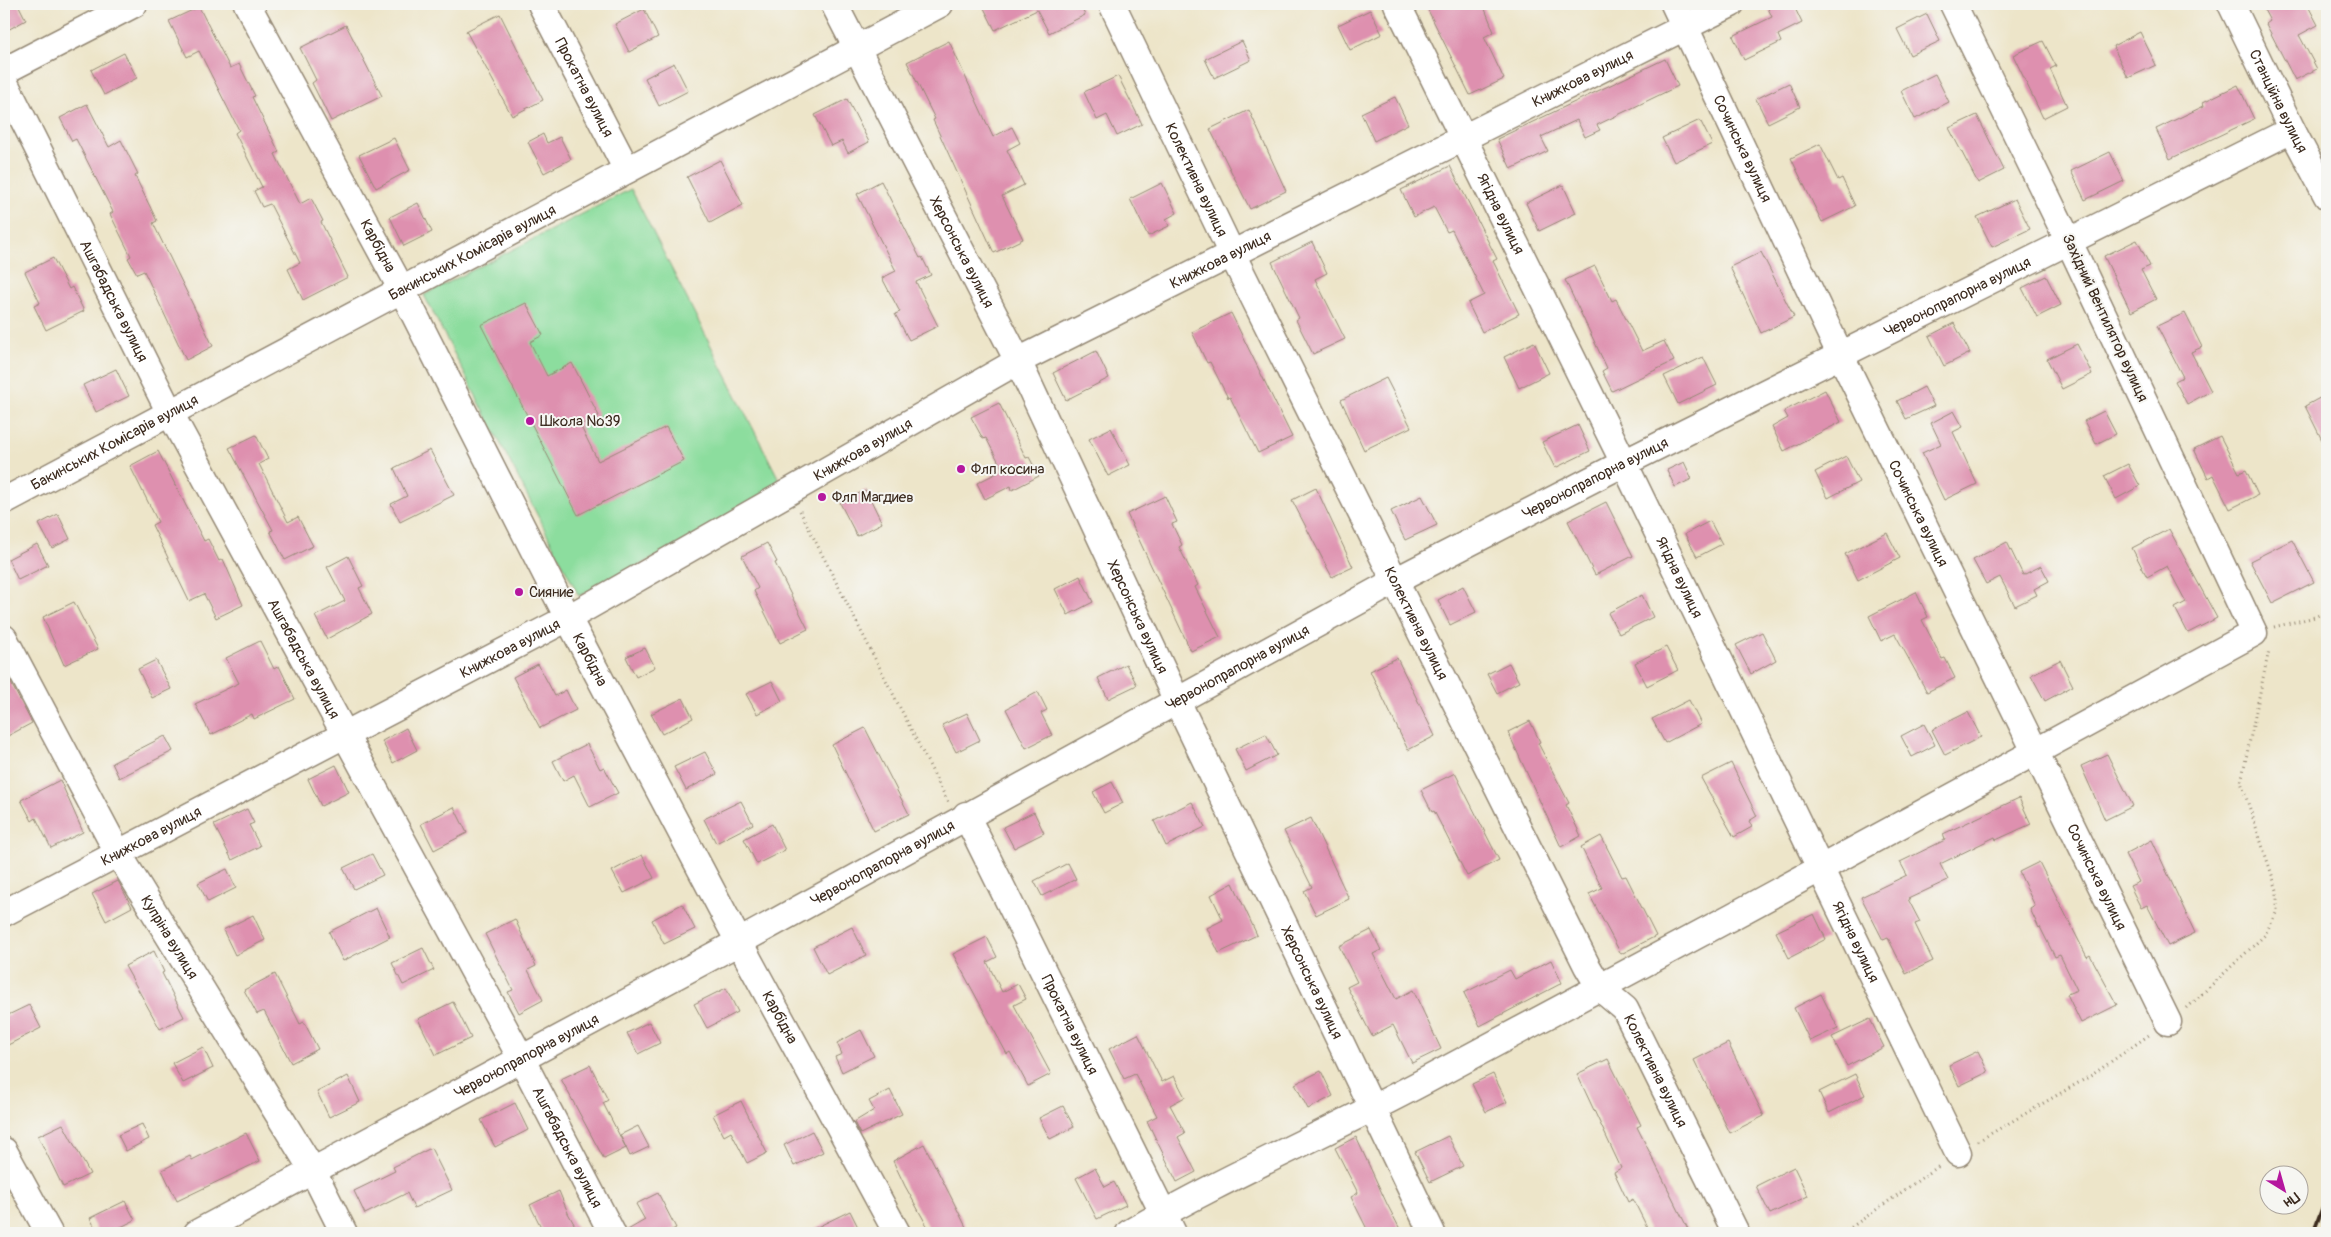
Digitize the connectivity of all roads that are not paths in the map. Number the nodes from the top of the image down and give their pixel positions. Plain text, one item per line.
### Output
1 (134, 4) edge
2 (247, 4) edge
3 (541, 4) edge
4 (834, 4) edge
5 (940, 4) edge
6 (1112, 4) edge
7 (1398, 4) edge
8 (1674, 4) edge
9 (1731, 4) edge
10 (1953, 4) edge
11 (2231, 4) edge
12 (1685, 27) junction
13 (855, 48) junction
14 (4, 71) edge
15 (4, 81) edge
16 (2292, 130) junction
17 (1463, 138) junction
18 (627, 170) junction
19 (2327, 196) edge
20 (2069, 242) junction
21 (1232, 254) junction
22 (402, 290) junction
23 (1842, 356) junction
24 (1018, 361) junction
25 (170, 413) junction
26 (1624, 463) junction
27 (4, 501) edge
28 (1395, 581) junction
29 (568, 618) junction
30 (4, 638) edge
31 (1177, 701) junction
32 (344, 734) junction
33 (2036, 753) junction
34 (962, 818) junction
35 (118, 853) junction
36 (1819, 869) junction
37 (4, 913) edge
38 (739, 942) junction
39 (1600, 988) junction
40 (2168, 1022) dead end
41 (522, 1060) junction
42 (1371, 1110) junction
43 (4, 1151) edge
44 (1958, 1153) dead end
45 (313, 1171) junction
46 (1168, 1223) edge
47 (49, 1233) edge
48 (197, 1233) edge
49 (344, 1233) edge
50 (612, 1233) edge
51 (897, 1233) edge
52 (1129, 1233) edge
53 (1432, 1233) edge
54 (1736, 1233) edge

1 - 14 street
2 - 22 street, Карбідна
3 - 18 street, Прокатна вулиця
4 - 13 street, Херсонська вулиця
5 - 13 street, Бакинських Комісарів вулиця
6 - 21 street, Колективна вулиця
7 - 17 street, Ягідна вулиця
8 - 12 street, Сочинська вулиця
9 - 12 street, Книжкова вулиця
10 - 20 street, Західний Вентилятор вулиця
11 - 16 street, Станційна вулиця
12 - 17 street, Книжкова вулиця
12 - 23 street, Сочинська вулиця
13 - 18 street, Бакинських Комісарів вулиця
13 - 24 street, Херсонська вулиця
15 - 25 street, Ашгабадська вулиця
16 - 19 street, Станційна вулиця
16 - 20 street, Червонопрапорна вулиця
17 - 21 street, Книжкова вулиця
17 - 26 street, Ягідна вулиця
18 - 22 street, Бакинських Комісарів вулиця
20 - 23 street, Червонопрапорна вулиця
20 - 33 street, Західний Вентилятор вулиця
21 - 24 street, Книжкова вулиця
21 - 28 street, Колективна вулиця
22 - 25 street, Бакинських Комісарів вулиця
22 - 29 street, Карбідна
23 - 26 street, Червонопрапорна вулиця
23 - 33 street, Сочинська вулиця
24 - 29 street, Книжкова вулиця
24 - 31 street, Херсонська вулиця
25 - 27 street, Бакинських Комісарів вулиця
25 - 32 street, Ашгабадська вулиця
26 - 28 street, Червонопрапорна вулиця
26 - 36 street, Ягідна вулиця
28 - 31 street, Червонопрапорна вулиця
28 - 39 street, Колективна вулиця
29 - 32 street, Книжкова вулиця
29 - 38 street, Карбідна
30 - 35 street, Купріна вулиця
31 - 34 street, Червонопрапорна вулиця
31 - 42 street, Херсонська вулиця
32 - 35 street, Книжкова вулиця
32 - 41 street, Ашгабадська вулиця
33 - 36 street
33 - 40 street, Сочинська вулиця
34 - 38 street, Червонопрапорна вулиця
34 - 46 street, Прокатна вулиця
35 - 37 street, Книжкова вулиця
35 - 45 street, Купріна вулиця
36 - 39 street
36 - 44 street, Ягідна вулиця
38 - 41 street, Червонопрапорна вулиця
38 - 51 street, Карбідна
39 - 42 street
39 - 54 street, Колективна вулиця
41 - 45 street, Червонопрапорна вулиця
41 - 50 street, Ашгабадська вулиця
42 - 46 street
42 - 53 street, Херсонська вулиця
43 - 47 street
45 - 48 street, Червонопрапорна вулиця
45 - 49 street, Купріна вулиця
46 - 52 street

